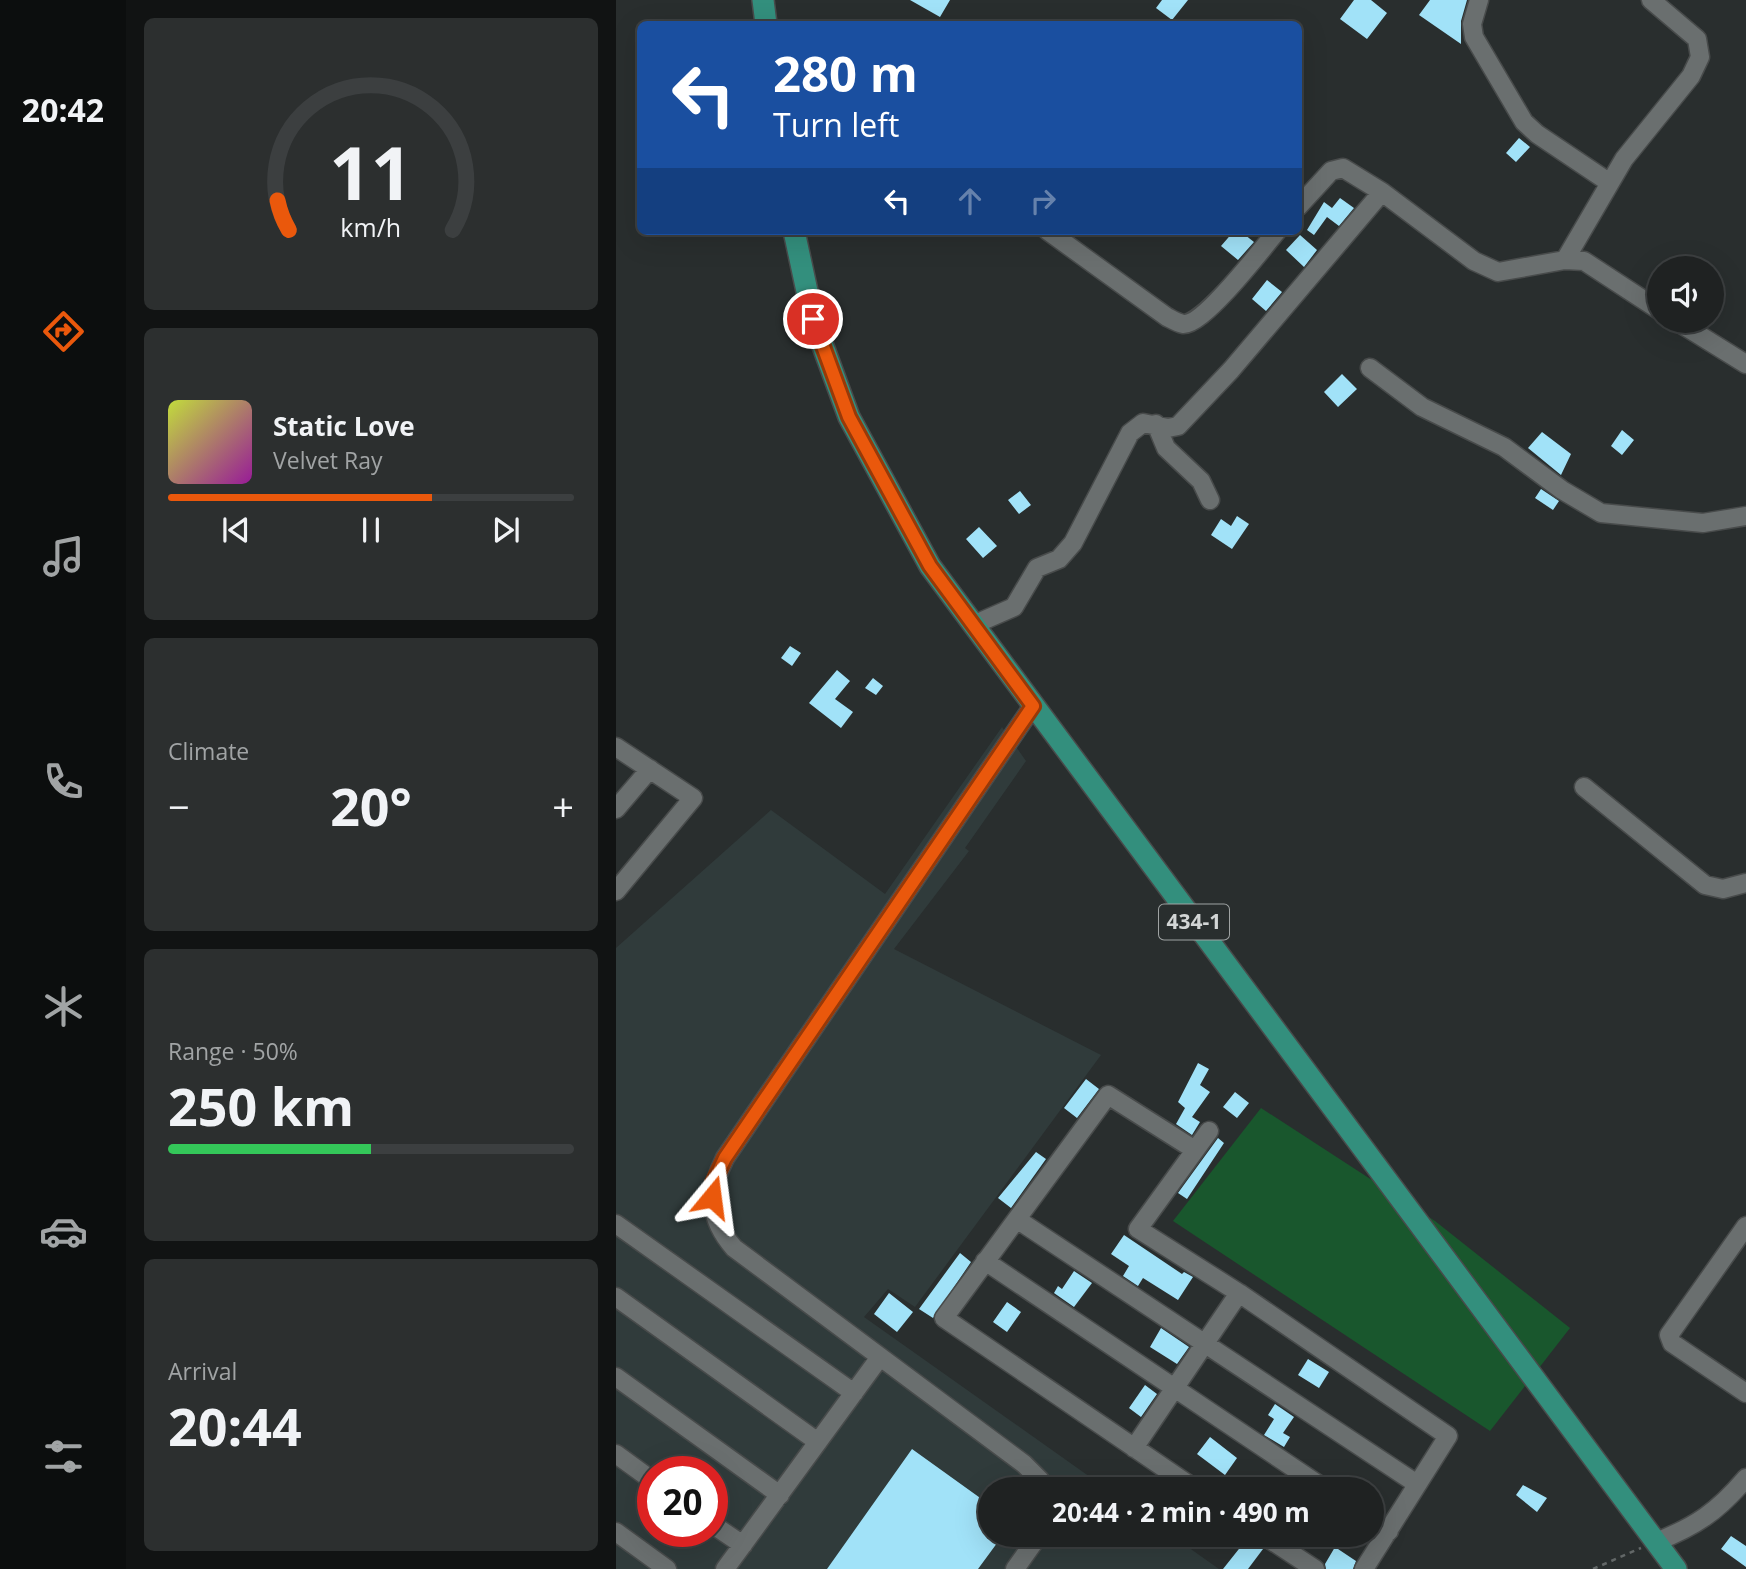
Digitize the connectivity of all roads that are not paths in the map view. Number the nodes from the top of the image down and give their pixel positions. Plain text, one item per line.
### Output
1 (763, 0) edge
2 (1479, 0) edge
3 (1651, 0) edge
4 (766, 21) edge
5 (1610, 183) junction
6 (1382, 192) junction
7 (1302, 203) edge
8 (795, 235) edge
9 (1054, 235) edge
10 (1274, 235) edge
11 (1565, 260) junction
12 (1647, 302) edge
13 (1696, 333) edge
14 (1746, 364) edge
15 (1370, 369) dead end
16 (1156, 425) junction
17 (1210, 500) dead end
18 (1746, 516) edge
19 (973, 625) junction
20 (1033, 706) junction
21 (616, 747) edge
22 (650, 769) junction
23 (1584, 787) dead end
24 (616, 809) edge
25 (1746, 883) edge
26 (616, 891) edge
27 (1209, 1131) dead end
28 (1195, 1150) junction
29 (1017, 1220) junction
30 (616, 1224) edge
31 (1746, 1226) edge
32 (985, 1261) junction
33 (1239, 1293) junction
34 (616, 1297) edge
35 (1206, 1345) junction
36 (880, 1357) junction
37 (616, 1377) edge
38 (1174, 1391) junction
39 (854, 1393) junction
40 (1746, 1393) edge
41 (818, 1442) junction
42 (1134, 1448) junction
43 (616, 1454) edge
44 (637, 1469) edge
45 (1037, 1477) edge
46 (1177, 1477) edge
47 (1307, 1477) edge
48 (1746, 1478) edge
49 (1417, 1484) junction
50 (780, 1494) junction
51 (1384, 1528) edge
52 (1389, 1531) junction
53 (616, 1532) edge
54 (728, 1535) edge
55 (1656, 1542) junction
56 (743, 1545) junction
57 (1031, 1547) edge
58 (1281, 1547) edge
59 (667, 1569) edge
60 (726, 1569) edge
61 (1015, 1569) edge
62 (1315, 1569) edge
63 (1364, 1569) edge
64 (1676, 1569) edge

1 - 4 main road
2 - 5 street
3 - 5 street
5 - 11 street
6 - 7 street
6 - 11 street
6 - 16 street
8 - 19 main road, 434-1
9 - 10 street
11 - 12 street
13 - 14 street
15 - 18 street
16 - 17 street
16 - 19 street
19 - 20 main road, 434-1
20 - 36 street
20 - 55 main road, 434-1
21 - 22 street
22 - 24 street
22 - 26 street
23 - 25 street
27 - 28 street
28 - 29 street
28 - 33 street
29 - 32 street
29 - 35 street
30 - 39 street
31 - 40 street
32 - 38 street
32 - 42 street
33 - 35 street
33 - 49 street
34 - 41 street
35 - 38 street
35 - 49 street
36 - 39 street
36 - 45 street
37 - 50 street
38 - 42 street
38 - 47 street
39 - 41 street
41 - 50 street
42 - 46 street
43 - 44 street
48 - 55 street
49 - 52 street
50 - 56 street
51 - 52 street
52 - 63 street
53 - 59 street
54 - 56 street
55 - 64 main road, 434-1
56 - 60 street
57 - 61 street
58 - 62 street

